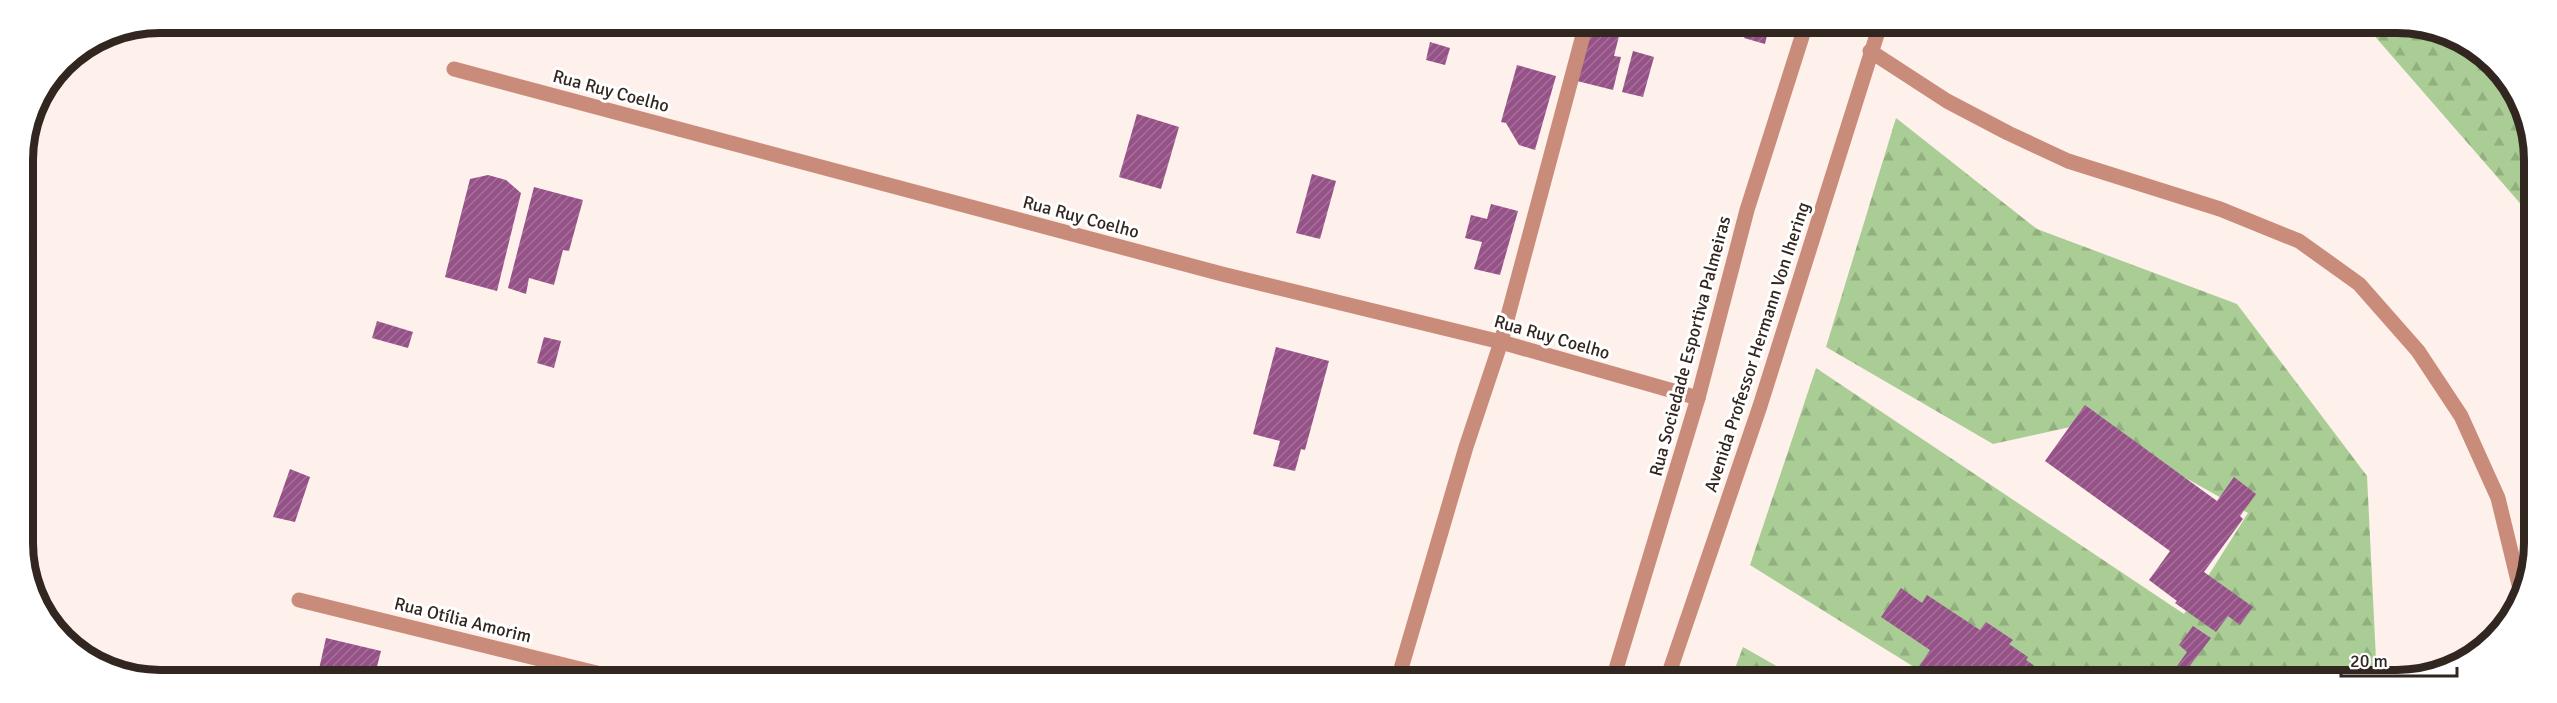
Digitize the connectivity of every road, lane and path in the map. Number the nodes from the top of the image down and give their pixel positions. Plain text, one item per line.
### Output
1 (1584, 33) edge
2 (1803, 33) edge
3 (1877, 33) edge
4 (1870, 51) junction
5 (454, 69) dead end
6 (1501, 342) junction
7 (1698, 398) junction
8 (2518, 581) edge
9 (300, 600) dead end
10 (584, 670) edge
11 (1401, 670) edge
12 (1616, 670) edge
13 (1670, 670) edge

1 - 6 street
2 - 7 street, Rua Sociedade Esportiva Palmeiras
3 - 4 street, Avenida Professor Hermann Von Ihering
4 - 8 street
4 - 13 street, Avenida Professor Hermann Von Ihering
5 - 6 street, Rua Ruy Coelho
6 - 7 street, Rua Ruy Coelho
6 - 11 street
7 - 12 street, Rua Sociedade Esportiva Palmeiras
9 - 10 street, Rua Otília Amorim

